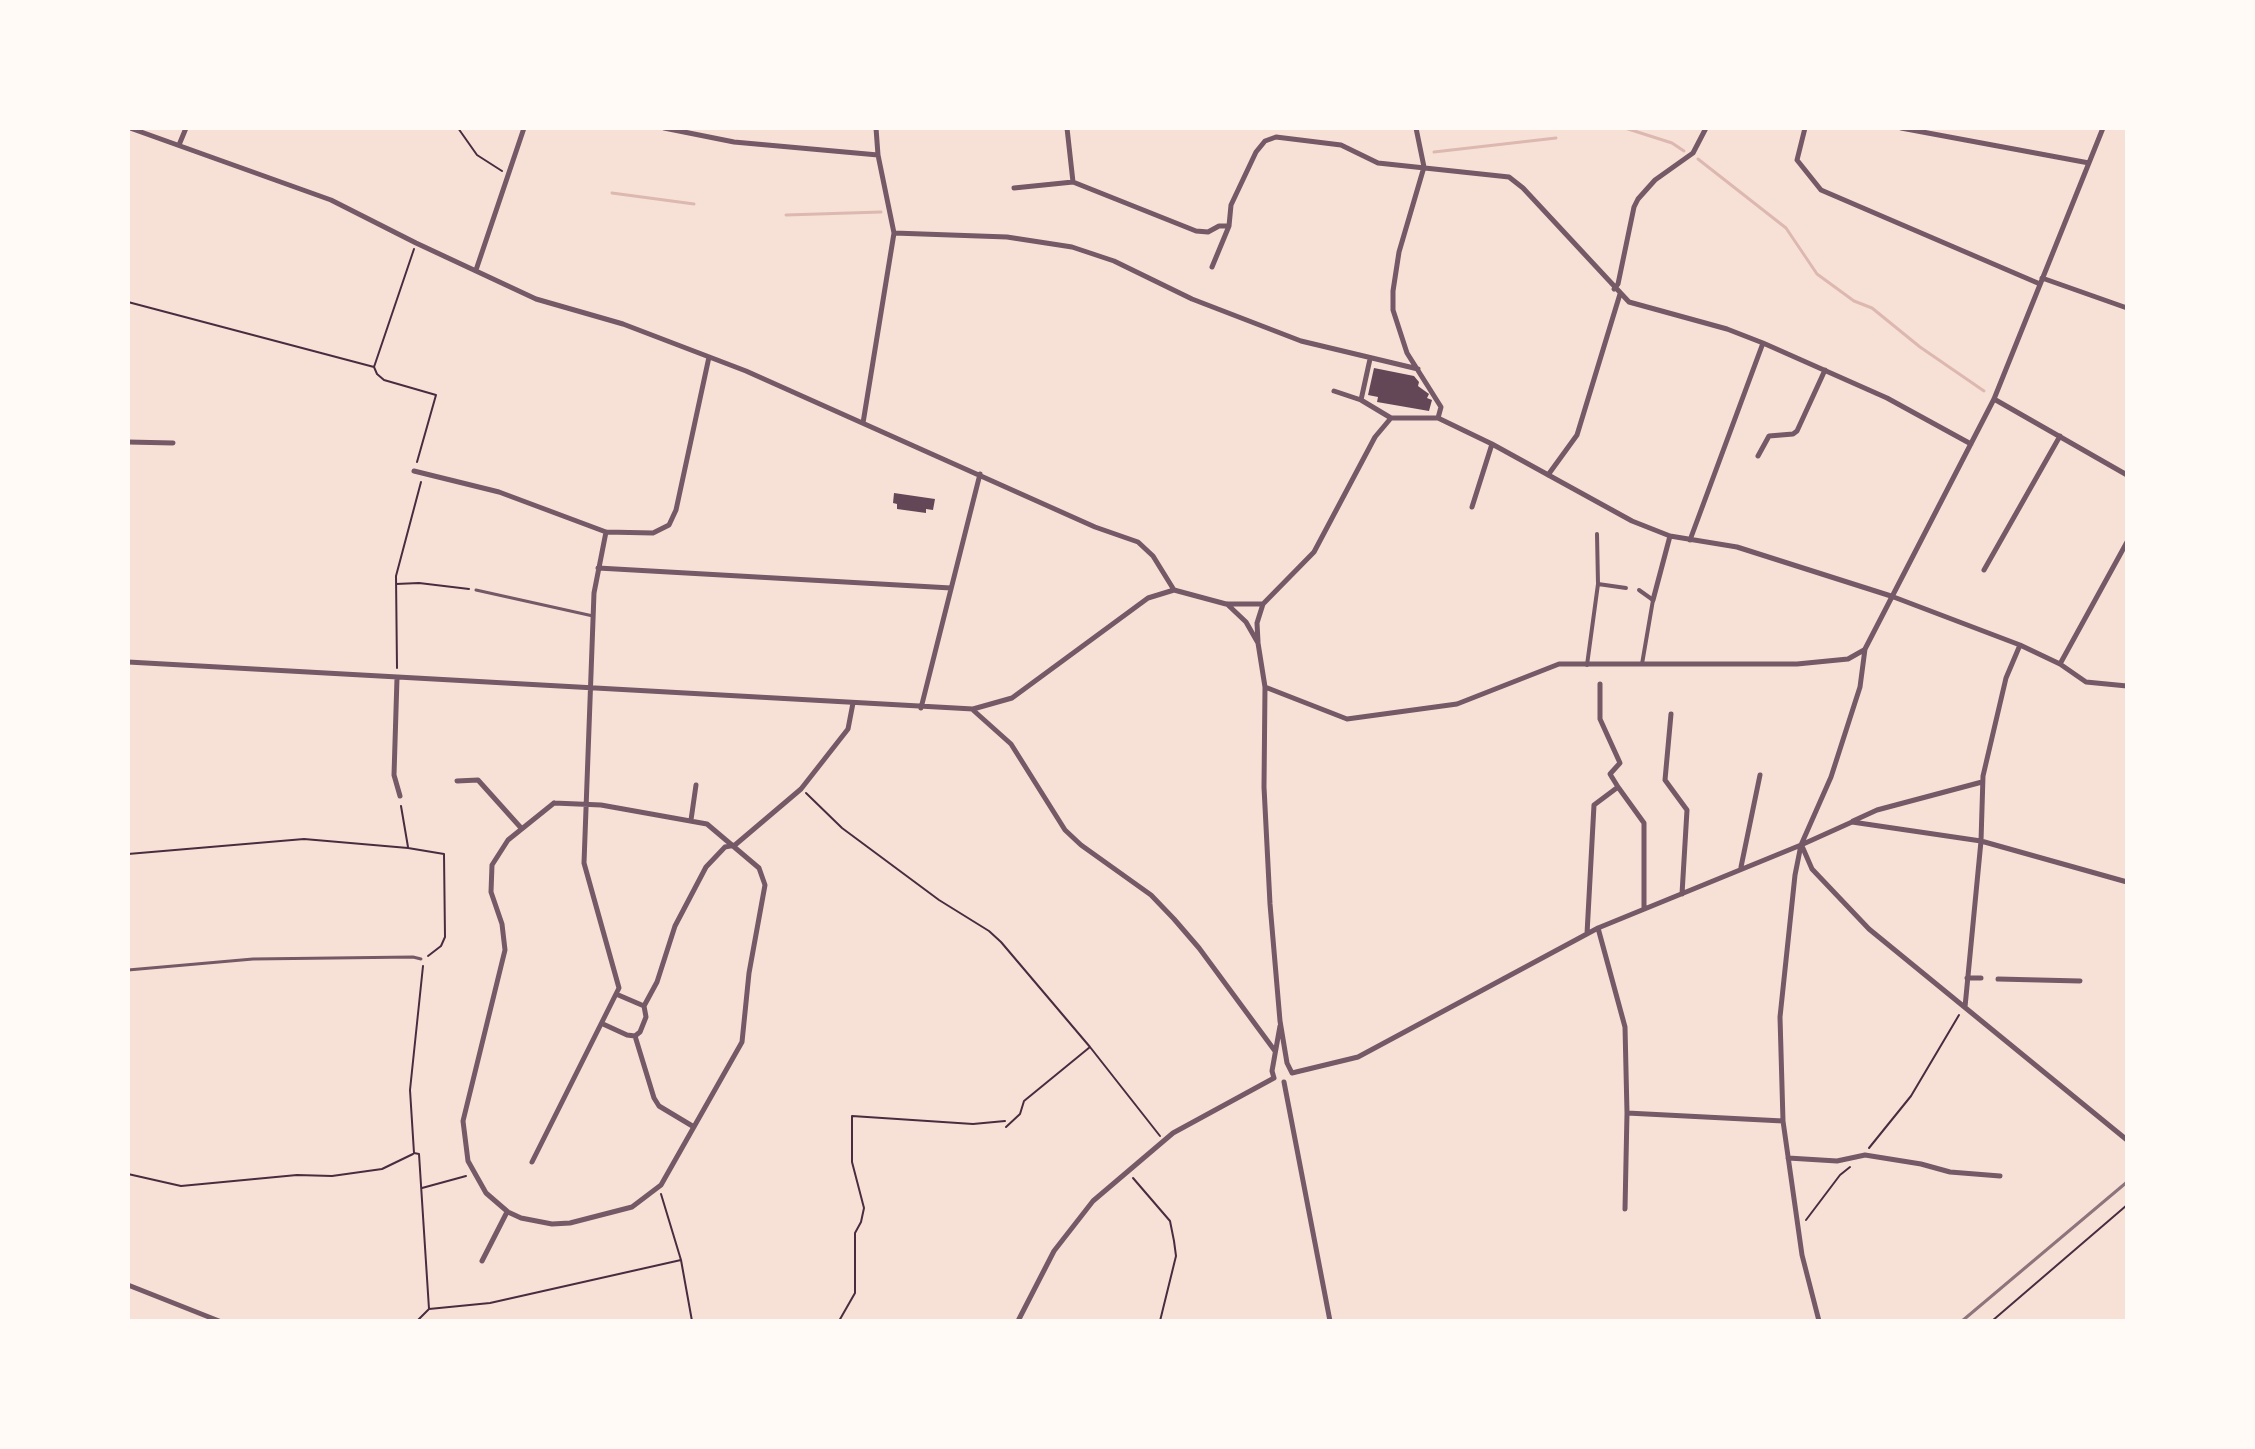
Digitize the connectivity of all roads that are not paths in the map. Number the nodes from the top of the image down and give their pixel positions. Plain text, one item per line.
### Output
1 (130, 128) edge
2 (186, 128) edge
3 (524, 128) edge
4 (664, 128) edge
5 (876, 128) edge
6 (1067, 128) edge
7 (1416, 128) edge
8 (1706, 128) edge
9 (1805, 128) edge
10 (1901, 128) edge
11 (2103, 128) edge
12 (179, 145) junction
13 (878, 155) junction
14 (2090, 163) junction
15 (1424, 167) junction
16 (1073, 182) junction
17 (1014, 188) dead end
18 (1229, 226) junction
19 (894, 233) junction
20 (1212, 267) dead end
21 (476, 270) junction
22 (2041, 281) junction
23 (1617, 292) junction
24 (2127, 308) edge
25 (1763, 343) junction
26 (709, 357) junction
27 (1370, 359) junction
28 (1418, 369) junction
29 (1825, 370) junction
30 (1334, 391) dead end
31 (1994, 399) junction
32 (1361, 400) junction
33 (1391, 418) junction
34 (1438, 418) junction
35 (863, 423) junction
36 (2060, 436) junction
37 (128, 442) edge
38 (173, 443) dead end
39 (1492, 444) junction
40 (1971, 444) junction
41 (1758, 456) dead end
42 (414, 471) road end
43 (980, 474) junction
44 (1548, 475) junction
45 (2127, 475) edge
46 (1472, 507) dead end
47 (606, 532) junction
48 (1597, 534) dead end
49 (1670, 536) junction
50 (1690, 540) junction
51 (2127, 542) edge
52 (598, 568) junction
53 (1984, 570) dead end
54 (1598, 584) junction
55 (951, 588) junction
56 (1626, 588) dead end
57 (476, 590) road end
58 (1174, 590) junction
59 (1639, 590) dead end
60 (1891, 596) junction
61 (1653, 600) junction
62 (1226, 604) junction
63 (1263, 604) junction
64 (593, 616) junction
65 (1258, 643) junction
66 (2020, 645) junction
67 (1865, 649) junction
68 (128, 662) edge
69 (2060, 664) junction
70 (1587, 665) junction
71 (1642, 666) junction
72 (397, 678) junction
73 (1600, 684) dead end
74 (2127, 686) edge
75 (1265, 687) junction
76 (591, 689) junction
77 (853, 703) junction
78 (921, 708) junction
79 (973, 709) junction
80 (1671, 714) dead end
81 (1760, 775) dead end
82 (457, 781) dead end
83 (1982, 782) junction
84 (696, 785) dead end
85 (1618, 787) junction
86 (400, 796) road end
87 (586, 804) junction
88 (691, 821) junction
89 (1852, 822) junction
90 (522, 829) junction
91 (1981, 841) junction
92 (735, 845) junction
93 (1801, 845) junction
94 (1741, 868) junction
95 (2127, 882) edge
96 (1682, 894) junction
97 (1644, 909) junction
98 (1598, 928) junction
99 (1587, 934) junction
100 (421, 959) road end
101 (128, 970) edge
102 (1967, 978) junction
103 (1981, 978) dead end
104 (1998, 979) dead end
105 (2080, 981) dead end
106 (616, 994) junction
107 (644, 1006) junction
108 (1965, 1008) junction
109 (1280, 1021) junction
110 (603, 1024) junction
111 (635, 1036) junction
112 (1275, 1051) junction
113 (1287, 1063) junction
114 (1273, 1068) junction
115 (1292, 1073) junction
116 (1274, 1078) junction
117 (1284, 1082) junction
118 (1627, 1113) junction
119 (1783, 1121) junction
120 (694, 1127) junction
121 (2127, 1140) edge
122 (1788, 1158) junction
123 (532, 1162) dead end
124 (2000, 1176) dead end
125 (1625, 1209) dead end
126 (508, 1212) junction
127 (482, 1261) dead end
128 (128, 1285) edge
129 (219, 1321) edge
130 (1018, 1321) edge
131 (1330, 1321) edge
132 (1819, 1321) edge

1 - 12 street
2 - 12 street
3 - 21 street
4 - 13 street
5 - 13 street
6 - 16 street
7 - 15 street
8 - 23 street
9 - 22 street
10 - 14 street
11 - 14 street
12 - 21 street
13 - 19 street
14 - 22 street
15 - 18 street
15 - 23 street
15 - 28 street
16 - 17 street
16 - 18 street
18 - 20 street
19 - 27 street
19 - 35 street
21 - 26 street
22 - 24 street
22 - 31 street
23 - 25 street
23 - 44 street
25 - 29 street
25 - 50 street
26 - 35 street
26 - 47 street
27 - 28 street
27 - 32 street
28 - 34 street
29 - 40 street
29 - 41 street
30 - 32 street
31 - 36 street
31 - 40 street
32 - 33 street
33 - 34 street
33 - 63 street
34 - 39 street
35 - 43 street
36 - 45 street
36 - 53 street
37 - 38 street
39 - 44 street
39 - 46 street
40 - 60 street
42 - 47 street
43 - 55 street
43 - 58 street
44 - 49 street
47 - 52 street
48 - 54 street
49 - 50 street
49 - 61 street
50 - 60 street
51 - 69 street
52 - 55 street
52 - 64 street
54 - 56 street
54 - 70 street
55 - 78 street
57 - 64 lane
58 - 62 street
58 - 79 street
59 - 61 street
60 - 66 street
60 - 67 street
61 - 71 street
62 - 63 street
62 - 65 street
63 - 65 street
64 - 76 street
65 - 75 street
66 - 69 street
66 - 83 street
67 - 71 street
67 - 93 street
68 - 72 street
69 - 74 street
70 - 71 street
70 - 75 street
72 - 76 street
72 - 86 street
73 - 85 street
75 - 109 street
76 - 77 street
76 - 87 street
77 - 78 street
77 - 92 street
78 - 79 street
79 - 112 street
80 - 96 street
81 - 94 street
82 - 90 street
83 - 89 street
83 - 91 street
84 - 88 street
85 - 97 street
85 - 99 street
87 - 88 street
87 - 90 street
87 - 106 street
88 - 92 street
89 - 91 street
89 - 93 street
90 - 126 street
91 - 95 street
91 - 102 street
92 - 107 street
92 - 120 street
93 - 94 street
93 - 108 street
93 - 119 street
94 - 96 street
96 - 97 street
97 - 98 street
98 - 99 street
98 - 118 street
99 - 115 street
100 - 101 lane
102 - 103 street
102 - 108 street
104 - 105 street
106 - 107 street
106 - 110 street
107 - 111 street
108 - 121 street
109 - 112 street
109 - 113 street
110 - 111 street
110 - 123 street
111 - 120 street
112 - 114 street
113 - 114 street
113 - 115 street
114 - 116 street
115 - 117 street
116 - 117 street
116 - 130 street
117 - 131 street
118 - 119 street
118 - 125 street
119 - 122 street
120 - 126 street
122 - 124 street
122 - 132 street
126 - 127 street
128 - 129 street

